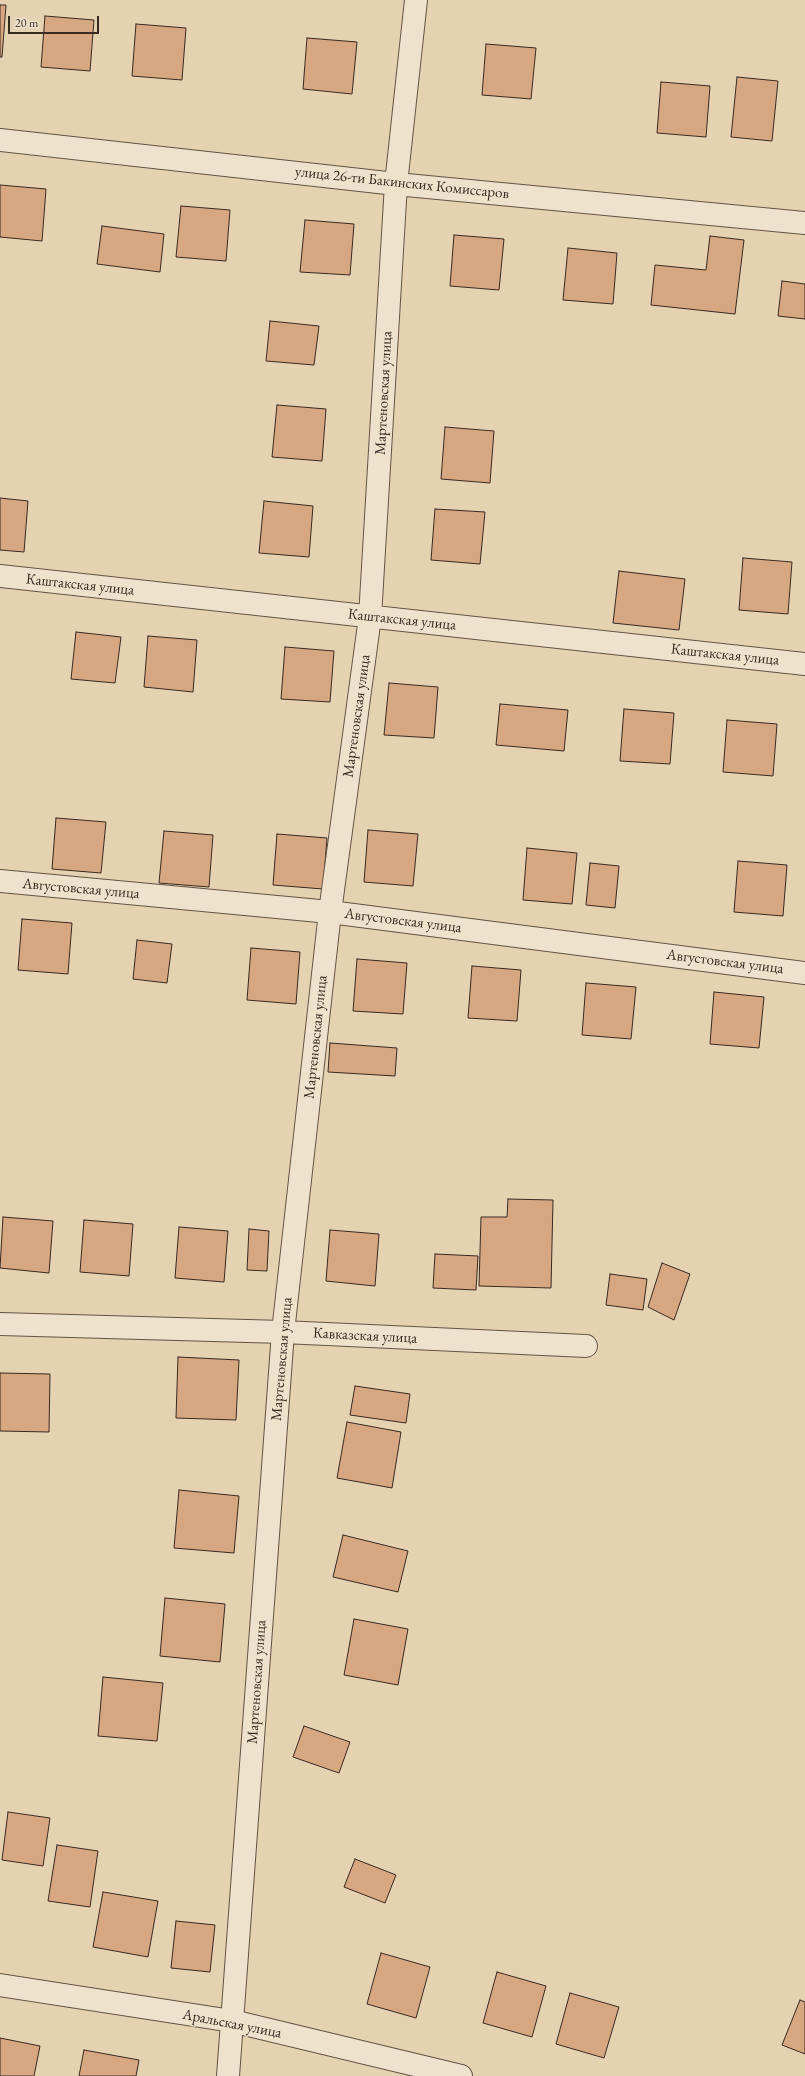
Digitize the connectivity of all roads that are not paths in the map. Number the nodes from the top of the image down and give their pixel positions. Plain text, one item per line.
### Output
1 (416, 0) edge
2 (0, 140) edge
3 (396, 184) junction
4 (805, 223) edge
5 (0, 576) edge
6 (370, 617) junction
7 (805, 664) edge
8 (0, 881) edge
9 (330, 912) junction
10 (805, 972) edge
11 (0, 1324) edge
12 (283, 1332) junction
13 (586, 1346) dead end
14 (0, 1985) edge
15 (232, 2021) junction
16 (228, 2076) edge
17 (461, 2076) edge

1 - 3 street, Мартеновская улица
2 - 3 street, улица 26-ти Бакинских Комиссаров
3 - 4 street, улица 26-ти Бакинских Комиссаров
3 - 6 street, Мартеновская улица
5 - 6 street, Каштакская улица
6 - 7 street, Каштакская улица
6 - 9 street, Мартеновская улица
8 - 9 street, Августовская улица
9 - 10 street, Августовская улица
9 - 12 street, Мартеновская улица
11 - 12 street, Кавказская улица
12 - 13 street, Кавказская улица
12 - 15 street, Мартеновская улица
14 - 15 street, Аральская улица
15 - 16 street, Мартеновская улица
15 - 17 street, Аральская улица

